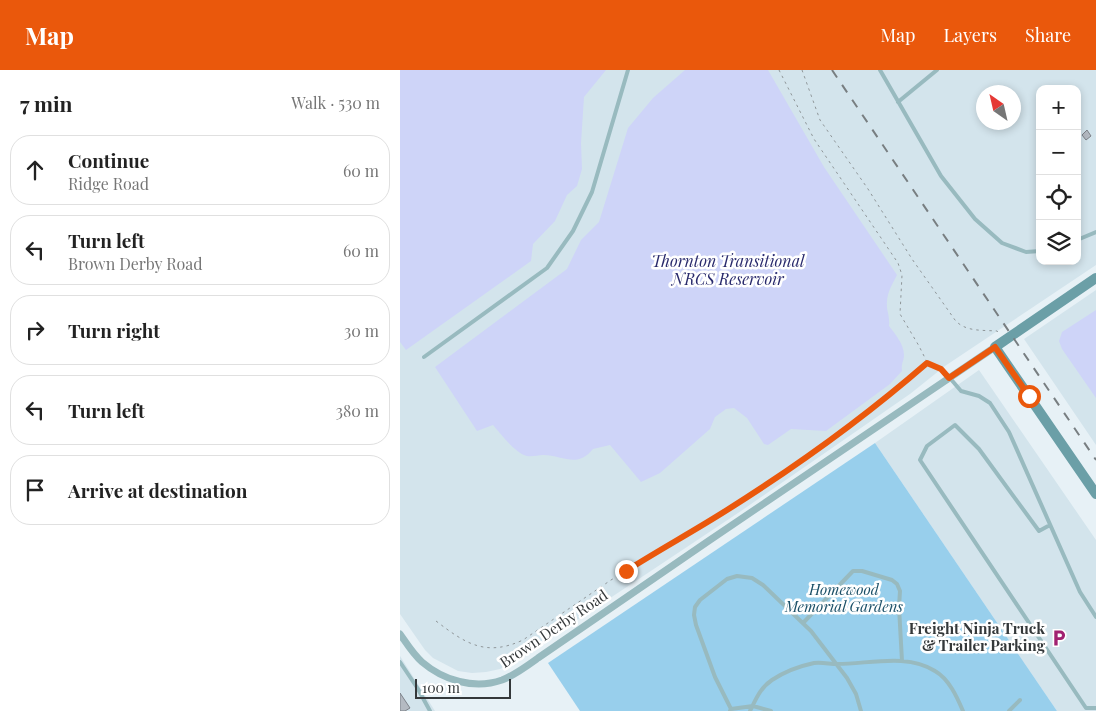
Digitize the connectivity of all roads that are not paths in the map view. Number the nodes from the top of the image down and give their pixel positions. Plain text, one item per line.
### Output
1 (628, 70) edge
2 (880, 70) edge
3 (937, 70) edge
4 (898, 102) junction
5 (1096, 232) edge
6 (1081, 238) edge
7 (1036, 251) edge
8 (1096, 278) edge
9 (995, 347) junction
10 (424, 357) dead end
11 (949, 378) junction
12 (1096, 494) edge
13 (1050, 525) junction
14 (1096, 617) edge
15 (803, 623) junction
16 (400, 634) edge
17 (902, 661) junction
18 (400, 662) edge
19 (836, 664) junction
20 (1020, 700) dead end
21 (1096, 708) edge
22 (429, 709) edge
23 (751, 709) edge
24 (731, 710) edge
25 (423, 711) edge
26 (771, 711) edge
27 (861, 711) edge
28 (963, 711) edge
29 (1009, 711) edge

1 - 10 lane
2 - 4 lane
3 - 4 lane
4 - 7 lane
5 - 6 lane
8 - 9 street
9 - 11 street, Brown Derby Road
9 - 12 street
11 - 13 lane
11 - 16 street, Brown Derby Road
13 - 14 lane
13 - 21 lane
15 - 17 lane
15 - 19 lane
15 - 24 lane
17 - 19 lane
17 - 28 lane
18 - 22 lane
19 - 23 lane
19 - 27 lane
20 - 29 lane
22 - 25 lane
23 - 24 lane
23 - 26 lane

